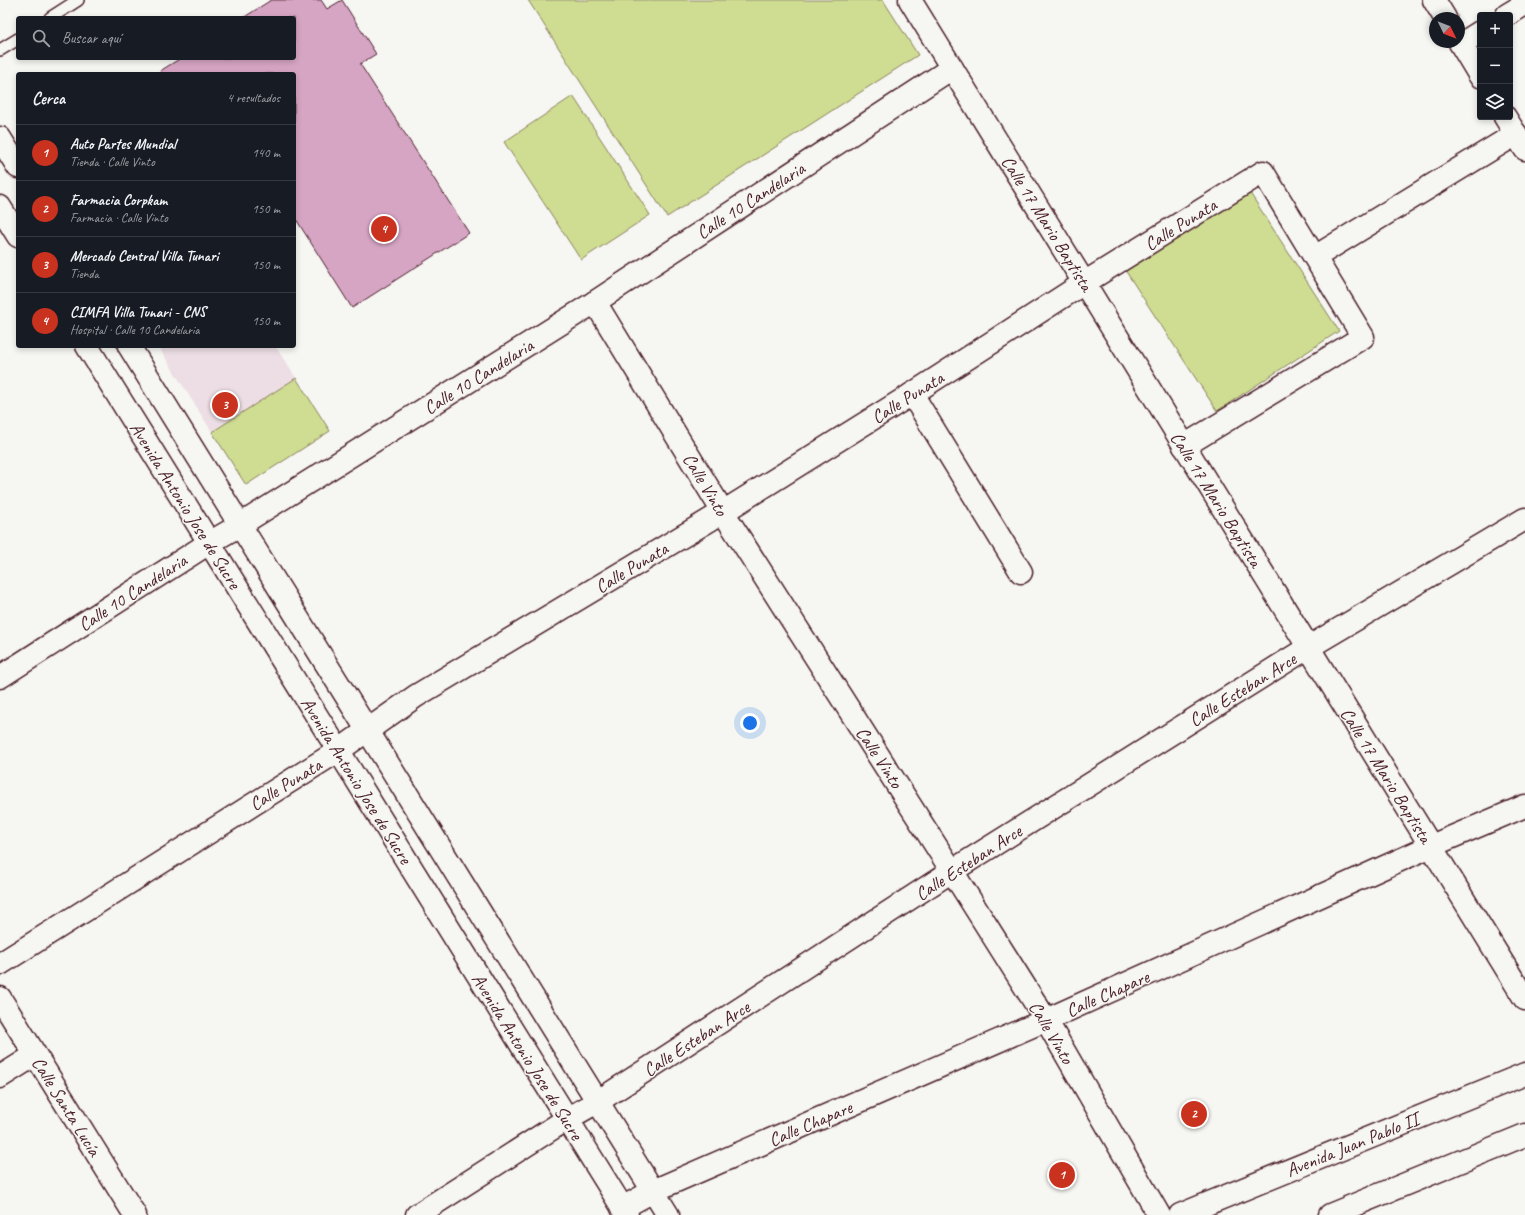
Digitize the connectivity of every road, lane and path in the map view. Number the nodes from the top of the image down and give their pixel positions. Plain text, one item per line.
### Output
1 (78, 0) edge
2 (910, 0) edge
3 (1434, 0) edge
4 (1525, 4) edge
5 (1441, 12) edge
6 (1512, 12) edge
7 (53, 16) edge
8 (1477, 34) edge
9 (16, 39) edge
10 (1465, 40) edge
11 (1463, 48) edge
12 (0, 50) edge
13 (952, 68) junction
14 (1477, 71) edge
15 (1515, 134) edge
16 (0, 138) edge
17 (16, 164) edge
18 (0, 207) edge
19 (16, 233) edge
20 (1315, 257) junction
21 (1084, 284) junction
22 (595, 302) junction
23 (87, 348) edge
24 (130, 348) edge
25 (912, 394) junction
26 (1184, 446) junction
27 (723, 512) junction
28 (1525, 519) edge
29 (240, 525) junction
30 (209, 543) junction
31 (1021, 572) dead end
32 (1309, 647) junction
33 (0, 677) edge
34 (368, 731) junction
35 (338, 751) junction
36 (1525, 806) edge
37 (1431, 846) junction
38 (952, 871) junction
39 (0, 964) edge
40 (0, 998) edge
41 (1525, 998) edge
42 (1046, 1020) junction
43 (35, 1055) junction
44 (1525, 1074) edge
45 (0, 1077) edge
46 (598, 1102) junction
47 (568, 1119) junction
48 (1525, 1135) edge
49 (653, 1191) junction
50 (625, 1211) edge
51 (135, 1215) edge
52 (417, 1215) edge
53 (668, 1215) edge
54 (1159, 1215) edge
55 (1180, 1215) edge
56 (1330, 1215) edge

1 - 7 lane
2 - 13 main road, Calle 17 Mario Baptista
3 - 5 main road
4 - 6 main road
8 - 10 main road
9 - 12 lane
11 - 14 main road
13 - 21 main road, Calle 17 Mario Baptista
13 - 22 main road, Calle 10 Candelaria
15 - 20 main road
16 - 17 main road
18 - 19 main road
20 - 21 main road, Calle Punata
20 - 26 main road
21 - 25 main road, Calle Punata
21 - 26 main road, Calle 17 Mario Baptista
22 - 27 main road, Calle Vinto
22 - 29 main road, Calle 10 Candelaria
23 - 30 main road, Avenida Antonio Jose de Sucre
24 - 29 main road, Avenida Antonio Jose de Sucre
25 - 27 main road, Calle Punata
25 - 31 main road
26 - 32 main road, Calle 17 Mario Baptista
27 - 34 main road, Calle Punata
27 - 38 main road, Calle Vinto
28 - 32 main road, Calle Esteban Arce
29 - 30 main road, Calle 10 Candelaria
29 - 34 main road, Avenida Antonio Jose de Sucre
30 - 33 main road, Calle 10 Candelaria
30 - 35 main road, Avenida Antonio Jose de Sucre
32 - 37 main road, Calle 17 Mario Baptista
32 - 38 main road, Calle Esteban Arce
34 - 35 main road, Calle Punata
34 - 46 main road, Avenida Antonio Jose de Sucre
35 - 39 main road, Calle Punata
35 - 47 main road, Avenida Antonio Jose de Sucre
36 - 37 main road, Calle Chapare
37 - 41 main road, Calle 17 Mario Baptista
37 - 42 main road, Calle Chapare
38 - 42 main road, Calle Vinto
38 - 46 main road, Calle Esteban Arce
40 - 43 main road, Calle Santa Lucía
42 - 49 main road, Calle Chapare
42 - 54 main road, Calle Vinto
43 - 45 main road
43 - 51 main road, Calle Santa Lucía
44 - 55 main road, Avenida Juan Pablo II
46 - 47 main road, Calle Esteban Arce
46 - 49 main road, Avenida Antonio Jose de Sucre
47 - 50 main road, Avenida Antonio Jose de Sucre
47 - 52 main road, Calle Esteban Arce
48 - 56 main road
49 - 50 main road, Calle Chapare
49 - 53 main road, Avenida Antonio Jose de Sucre

